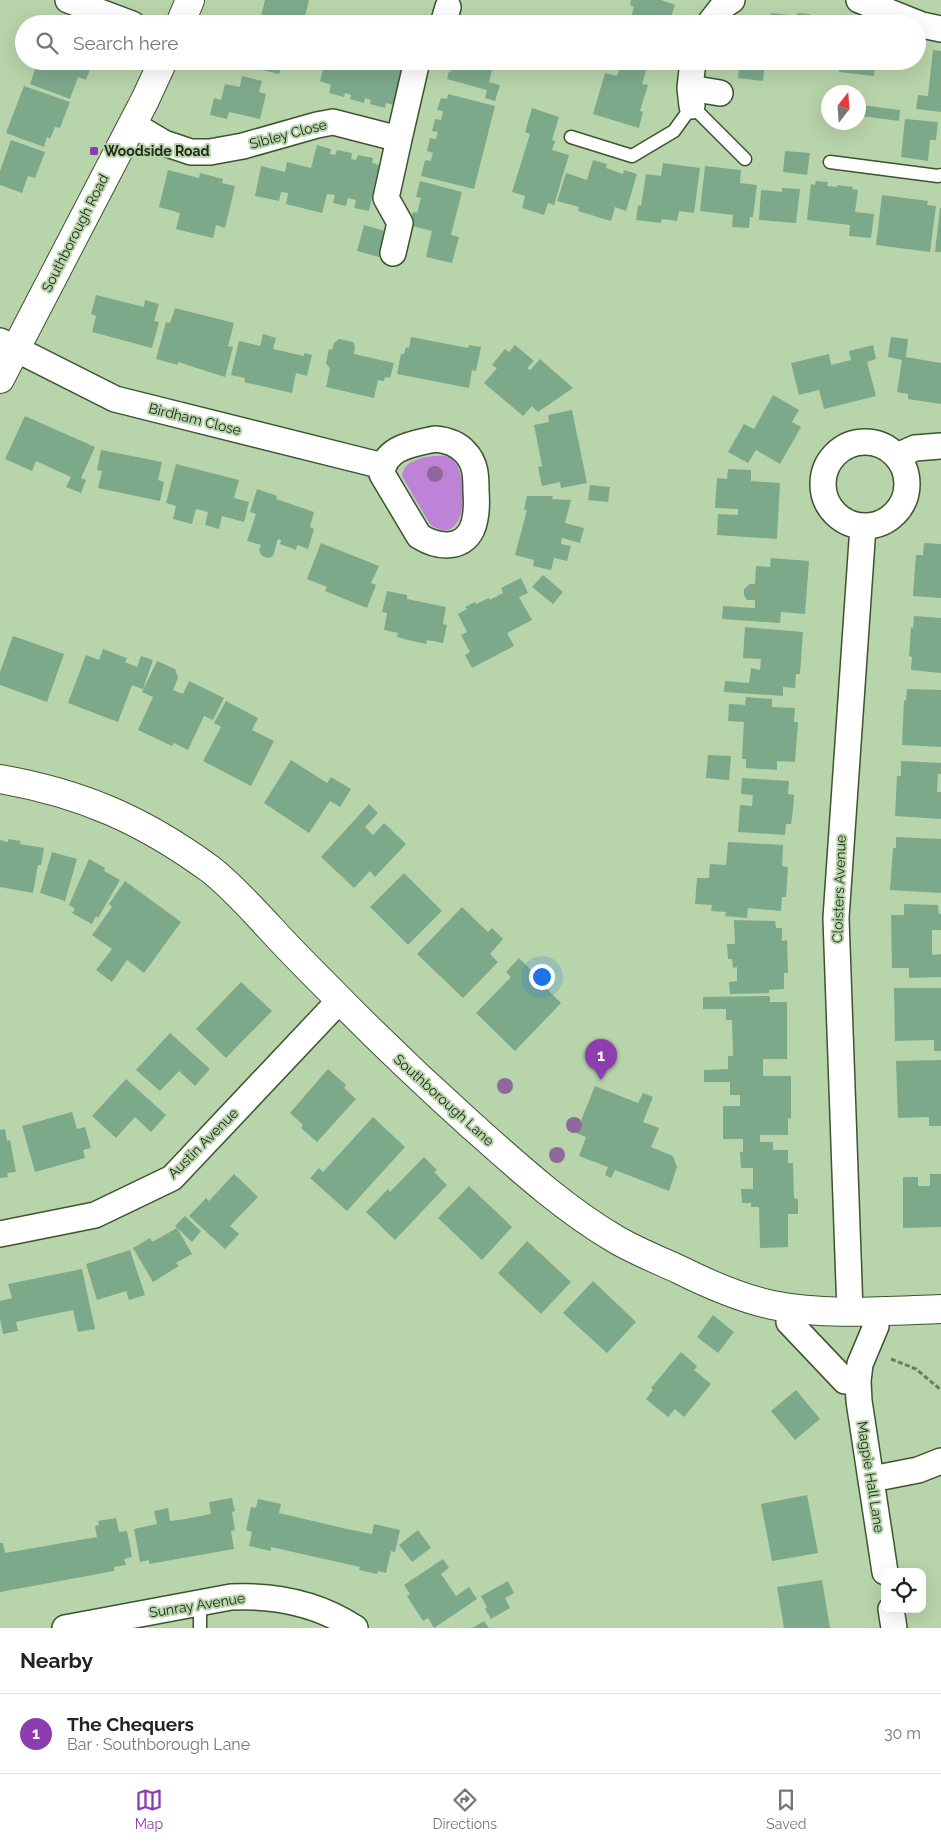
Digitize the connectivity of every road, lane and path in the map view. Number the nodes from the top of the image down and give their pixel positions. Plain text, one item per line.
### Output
1 (68, 0) edge
2 (190, 0) edge
3 (732, 0) edge
4 (859, 0) edge
5 (108, 15) edge
6 (184, 15) edge
7 (716, 15) edge
8 (897, 15) edge
9 (926, 26) edge
10 (941, 29) edge
11 (159, 70) edge
12 (415, 70) edge
13 (693, 70) edge
14 (720, 93) dead end
15 (691, 97) junction
16 (132, 124) junction
17 (571, 137) dead end
18 (399, 139) junction
19 (744, 159) dead end
20 (830, 162) dead end
21 (941, 175) edge
22 (393, 253) dead end
23 (8, 344) edge
24 (0, 378) edge
25 (941, 446) edge
26 (896, 456) junction
27 (383, 466) junction
28 (863, 526) junction
29 (0, 779) edge
30 (340, 1000) junction
31 (0, 1234) edge
32 (789, 1307) junction
33 (941, 1308) edge
34 (863, 1312) junction
35 (866, 1348) junction
36 (858, 1381) junction
37 (941, 1390) edge
38 (941, 1461) edge
39 (872, 1480) junction
40 (885, 1568) edge
41 (200, 1602) junction
42 (892, 1613) edge
43 (65, 1628) edge
44 (200, 1628) edge
45 (355, 1628) edge
46 (894, 1628) edge

1 - 5 street
2 - 6 street
3 - 7 street
4 - 8 street
9 - 10 street
11 - 16 street, Southborough Road
12 - 18 street
13 - 15 street
14 - 15 street
15 - 17 lane
15 - 19 lane
16 - 18 street, Sibley Close
16 - 23 street, Southborough Road
18 - 22 street
20 - 21 lane
23 - 24 street, Southborough Road
23 - 27 street, Birdham Close
25 - 26 street
26 - 28 street
26 - 28 street
27 - 27 street
28 - 34 street, Cloisters Avenue
29 - 30 street, Southborough Lane
30 - 31 street, Austin Avenue
30 - 32 street, Southborough Lane
32 - 34 street, Southborough Lane
32 - 36 street
33 - 34 street, Southborough Lane
34 - 35 street, Magpie Hall Lane
35 - 36 street, Magpie Hall Lane
35 - 37 path
36 - 39 street, Magpie Hall Lane
38 - 39 street
39 - 40 street, Magpie Hall Lane
41 - 43 street, Sunray Avenue
41 - 44 lane
41 - 45 street, Sunray Avenue
42 - 46 street

